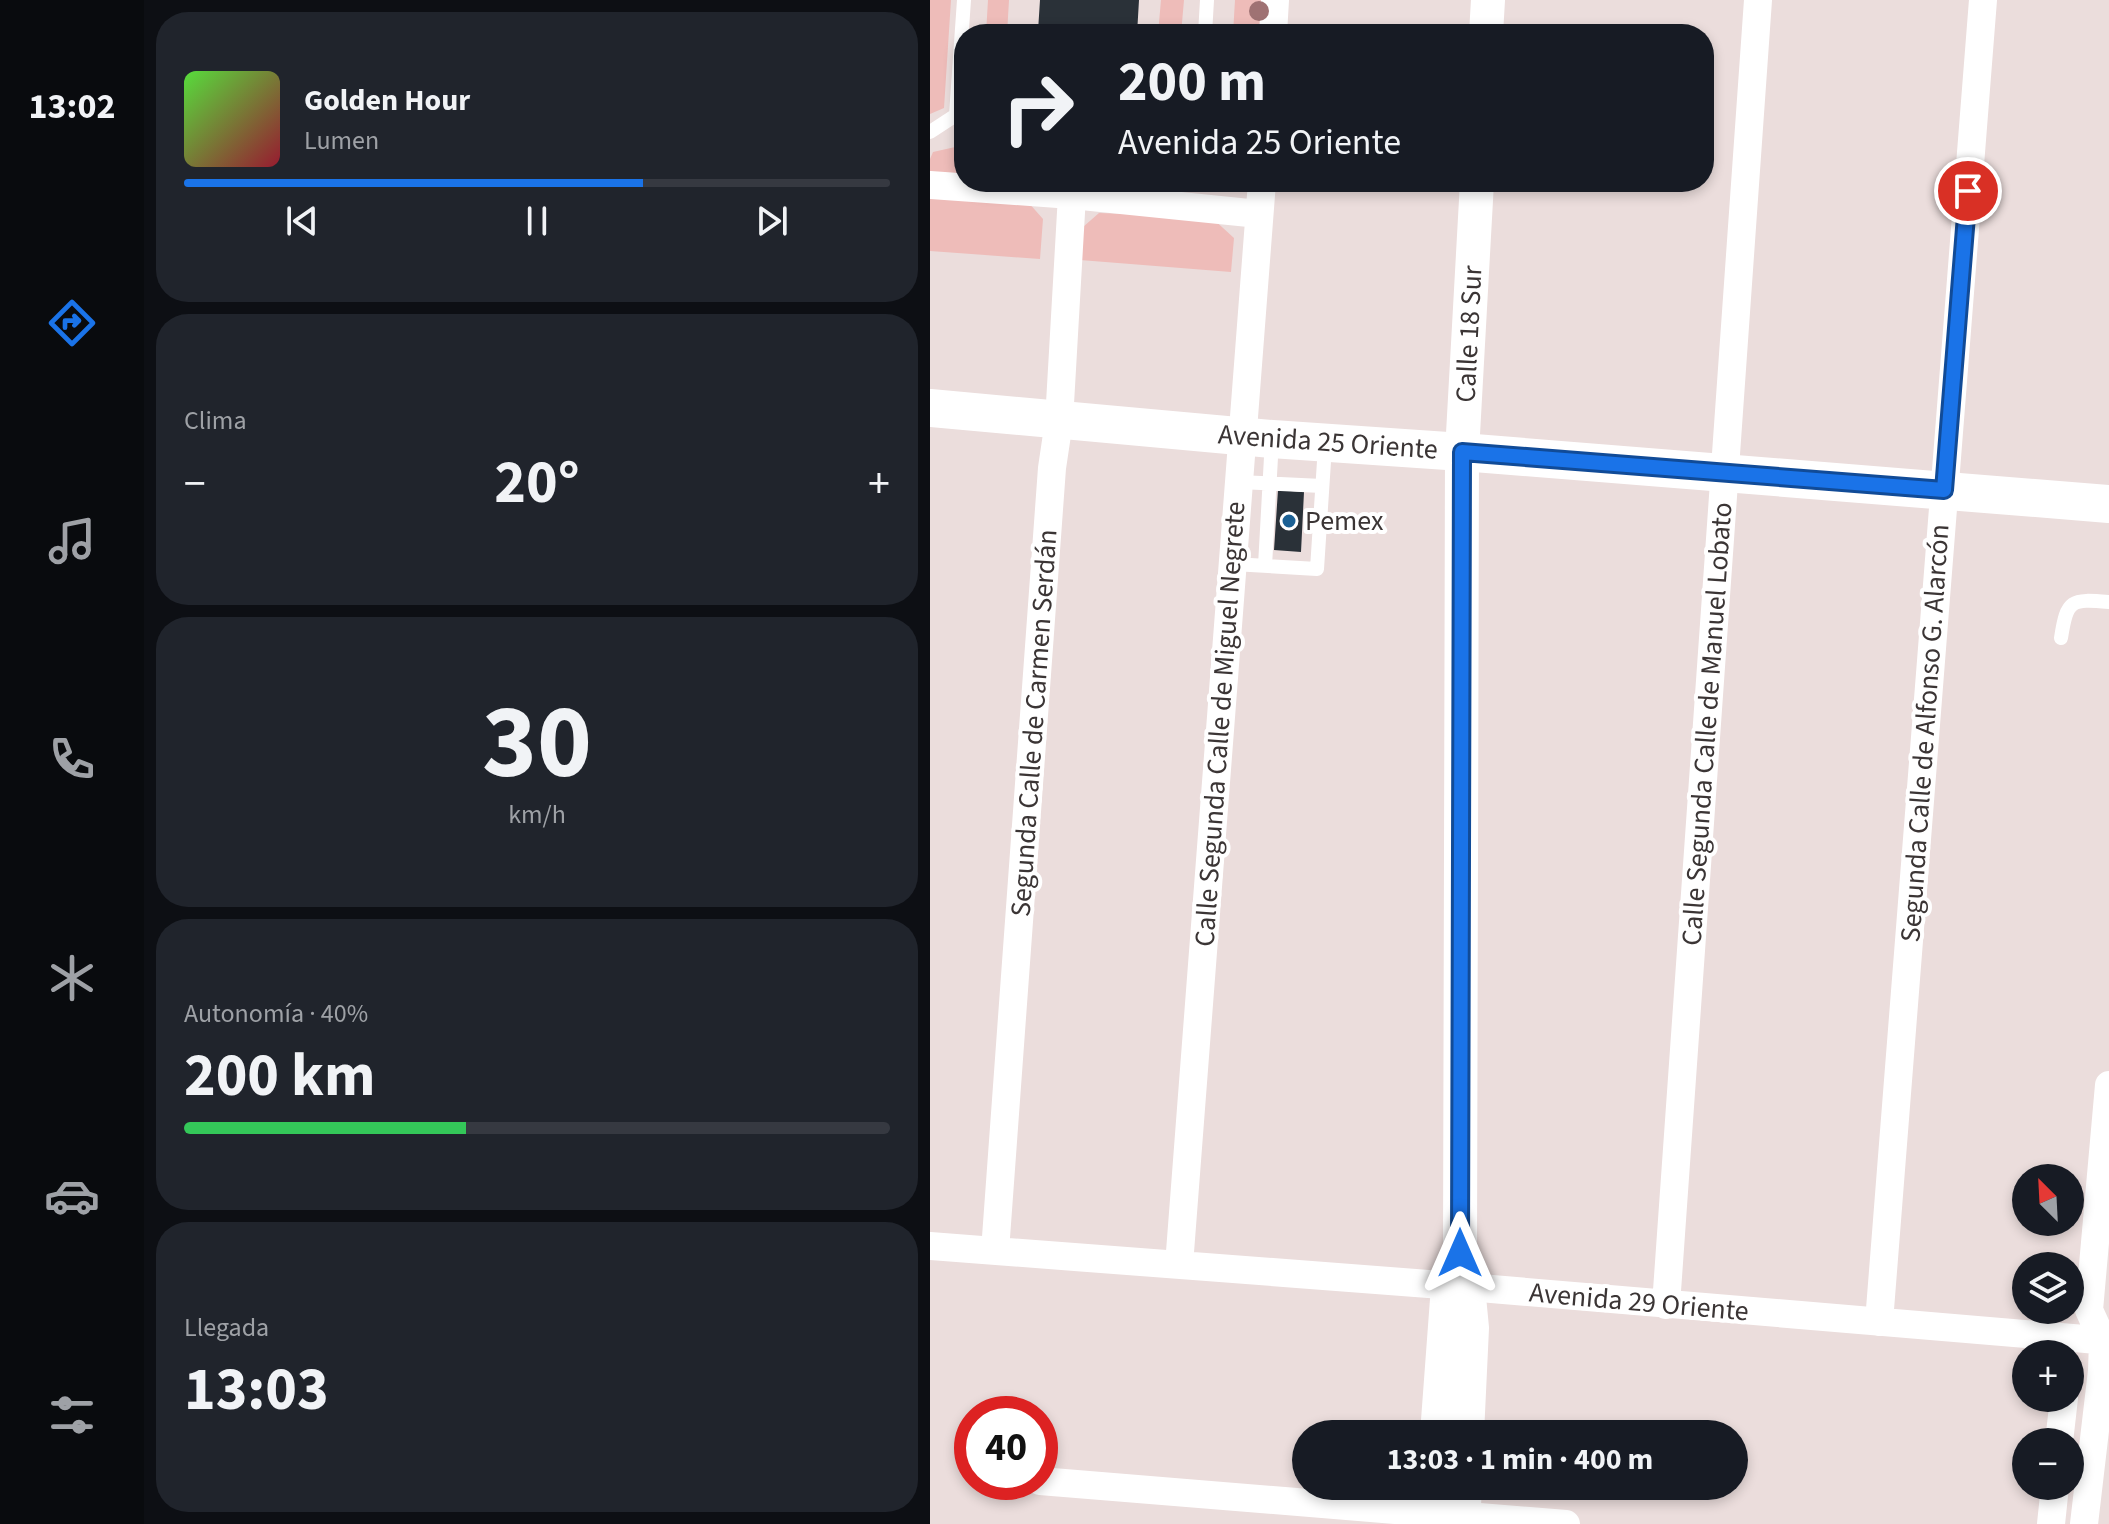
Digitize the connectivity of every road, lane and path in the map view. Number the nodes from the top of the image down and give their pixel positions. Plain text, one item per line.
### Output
1 (964, 0) edge
2 (1207, 0) edge
3 (1275, 0) edge
4 (1488, 0) edge
5 (1758, 0) edge
6 (1983, 0) edge
7 (963, 24) edge
8 (1206, 24) edge
9 (1274, 24) edge
10 (1487, 24) edge
11 (954, 118) edge
12 (930, 132) edge
13 (930, 185) edge
14 (954, 187) edge
15 (1029, 192) edge
16 (1476, 192) edge
17 (1257, 193) edge
18 (1072, 195) junction
19 (930, 408) edge
20 (1059, 421) junction
21 (1257, 438) junction
22 (1325, 442) junction
23 (1462, 452) junction
24 (1725, 472) junction
25 (1239, 482) junction
26 (1269, 484) junction
27 (1322, 486) junction
28 (1944, 490) junction
29 (2109, 504) edge
30 (1233, 564) junction
31 (1265, 566) junction
32 (2109, 602) edge
33 (2061, 638) dead end
34 (2109, 1085) edge
35 (930, 1246) edge
36 (995, 1251) junction
37 (1179, 1265) junction
38 (1458, 1287) junction
39 (1666, 1305) junction
40 (2089, 1310) junction
41 (1879, 1322) junction
42 (2021, 1340) edge
43 (2072, 1340) edge
44 (2106, 1341) edge
45 (2084, 1344) edge
46 (1439, 1420) edge
47 (1468, 1420) edge
48 (1058, 1482) edge
49 (2054, 1500) edge
50 (1431, 1508) edge
51 (1464, 1508) edge
52 (1566, 1524) edge
53 (2051, 1524) edge
54 (2084, 1524) edge

1 - 7 lane
2 - 8 lane
3 - 9 street
4 - 10 street
5 - 24 street, Calle Segunda Calle de Manuel Lobato
6 - 28 street, Segunda Calle de Alfonso G. Alarcón
11 - 12 lane
13 - 14 street
15 - 18 street
16 - 23 street, Calle 18 Sur
17 - 18 street
17 - 21 street, Calle Segunda Calle de Miguel Negrete
18 - 20 street, Segunda Calle de Carmen Serdán
19 - 20 main road, Avenida 25 Oriente
20 - 21 main road, Avenida 25 Oriente
20 - 36 street, Segunda Calle de Carmen Serdán
21 - 22 main road, Avenida 25 Oriente
21 - 25 street, Calle Segunda Calle de Miguel Negrete
21 - 26 lane
22 - 23 main road, Avenida 25 Oriente
22 - 27 lane
23 - 24 main road, Avenida 25 Oriente
23 - 38 street, Calle 18 Sur
24 - 28 main road, Avenida 25 Oriente
24 - 39 street, Calle Segunda Calle de Manuel Lobato
25 - 26 lane
25 - 30 street, Calle Segunda Calle de Miguel Negrete
26 - 27 lane
26 - 31 lane
27 - 31 lane
28 - 29 main road, Avenida 25 Oriente
28 - 41 street, Segunda Calle de Alfonso G. Alarcón
30 - 31 lane
30 - 37 street, Calle Segunda Calle de Miguel Negrete
32 - 33 lane
34 - 40 street
35 - 36 street, Avenida 29 Oriente
36 - 37 street, Avenida 29 Oriente
37 - 38 street, Avenida 29 Oriente
38 - 39 street, Avenida 29 Oriente
38 - 46 street, Calle 18 Sur
38 - 47 street, Calle 18 Sur
39 - 41 street, Avenida 29 Oriente
40 - 43 street
40 - 44 street
41 - 42 street, Avenida 29 Oriente
44 - 45 street, Avenida 29 Oriente
44 - 54 street
48 - 50 street
49 - 53 street
50 - 51 street
51 - 52 street

